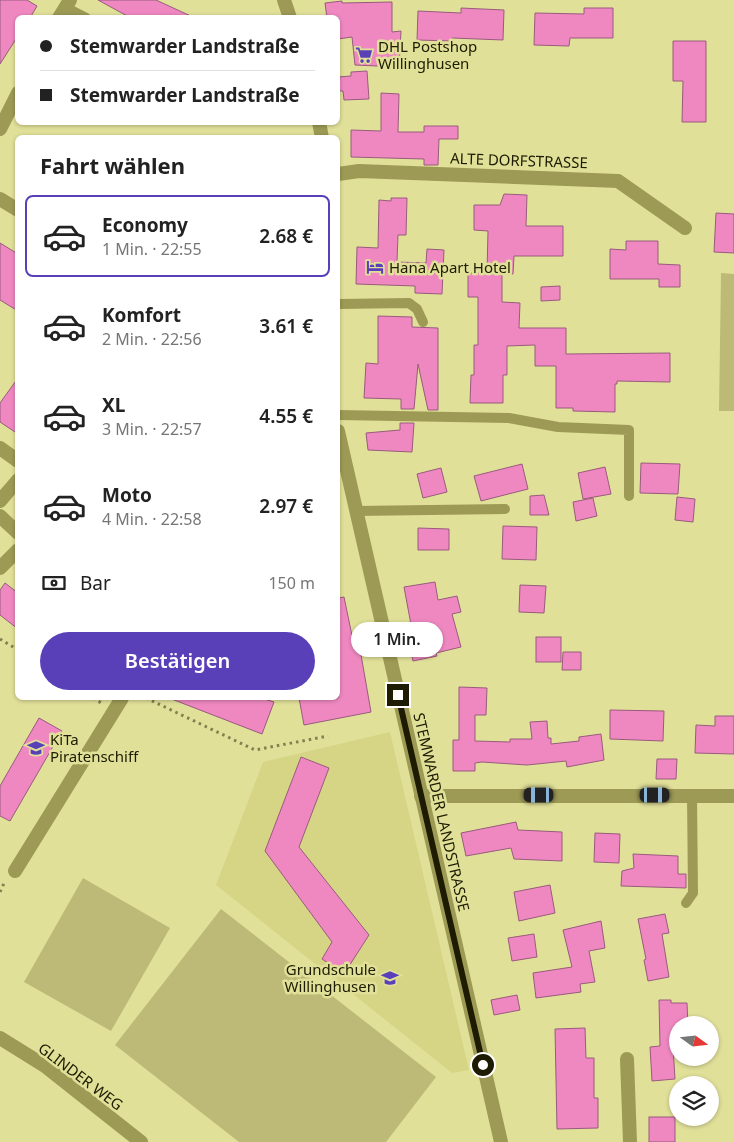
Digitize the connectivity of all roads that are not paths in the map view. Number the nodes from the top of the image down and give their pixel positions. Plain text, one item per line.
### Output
1 (284, 0) edge
2 (64, 8) edge
3 (79, 15) edge
4 (289, 15) edge
5 (15, 99) edge
6 (0, 130) edge
7 (340, 174) edge
8 (0, 199) edge
9 (15, 208) edge
10 (686, 228) dead end
11 (340, 304) edge
12 (423, 322) dead end
13 (340, 415) edge
14 (340, 440) edge
15 (0, 448) edge
16 (15, 459) edge
17 (15, 484) edge
18 (629, 496) dead end
19 (0, 501) edge
20 (505, 509) dead end
21 (355, 511) junction
22 (0, 516) edge
23 (15, 530) edge
24 (15, 553) edge
25 (0, 568) edge
26 (121, 700) edge
27 (421, 796) junction
28 (692, 796) junction
29 (734, 796) edge
30 (15, 871) dead end
31 (686, 903) dead end
32 (0, 1038) edge
33 (627, 1059) dead end
34 (141, 1142) edge
35 (501, 1142) edge
36 (630, 1142) edge

1 - 4 street
2 - 3 lane
5 - 6 street
7 - 10 street, ALTE DORFSTRASSE
8 - 9 street
11 - 12 lane
13 - 18 lane
14 - 21 street, STEMWARDER LANDSTRASSE
15 - 16 street
17 - 19 street
20 - 21 lane
21 - 27 street, STEMWARDER LANDSTRASSE
22 - 23 street
24 - 25 street
26 - 30 street
27 - 28 street
27 - 35 street, STEMWARDER LANDSTRASSE
28 - 29 street
28 - 31 lane
32 - 34 street, GLINDER WEG
33 - 36 street

